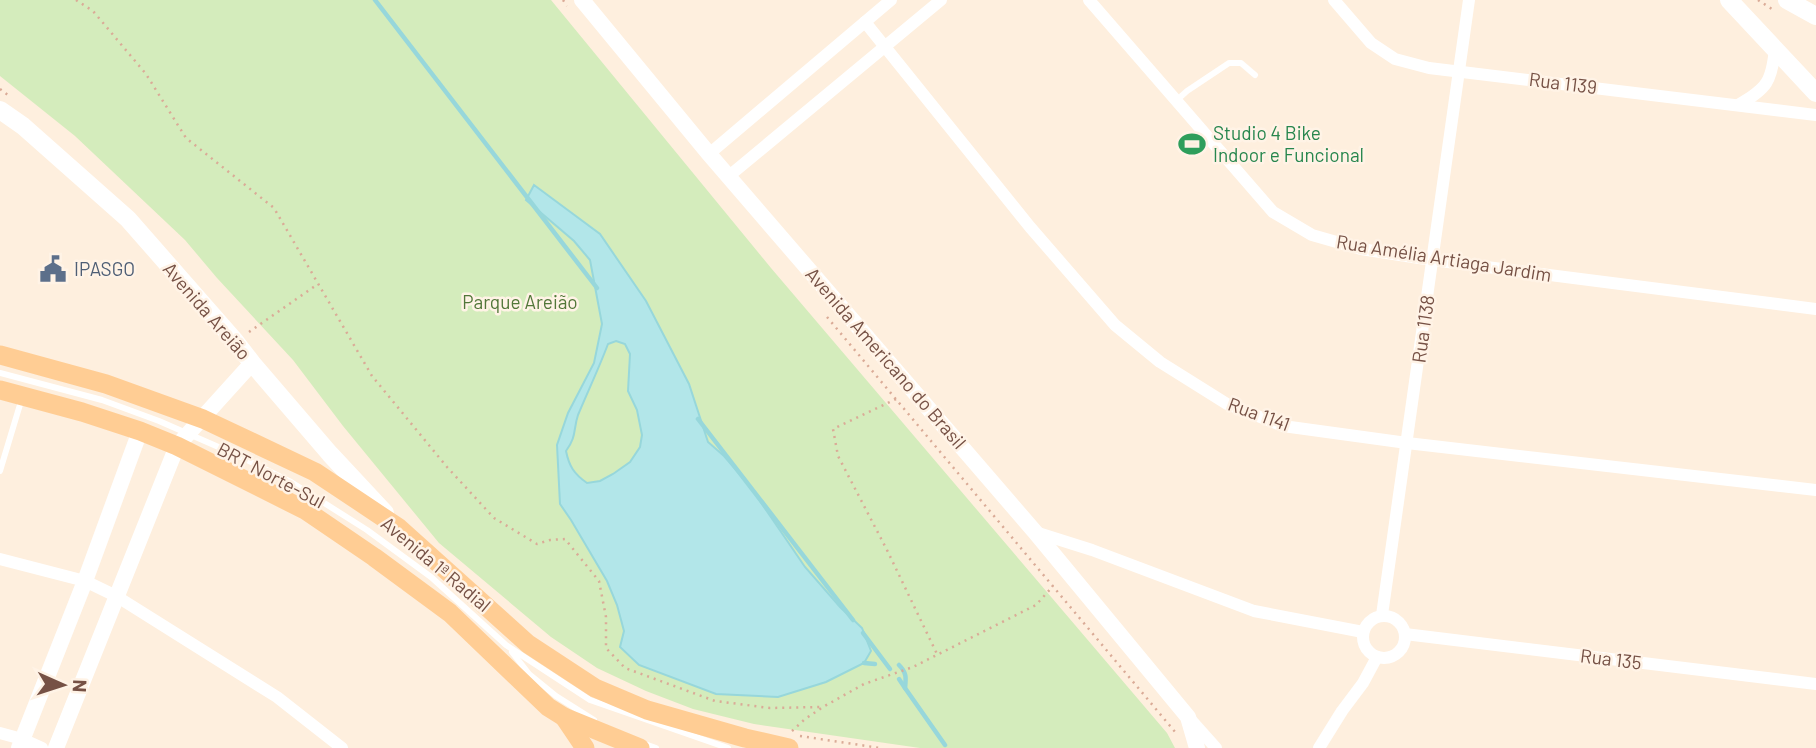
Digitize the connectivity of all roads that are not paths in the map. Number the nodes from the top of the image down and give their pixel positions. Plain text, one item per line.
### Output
1 (891, 0) edge
2 (941, 0) edge
3 (1089, 0) edge
4 (1334, 0) edge
5 (1469, 0) edge
6 (1729, 0) edge
7 (1797, 2) edge
8 (577, 5) edge
9 (1816, 16) edge
10 (865, 22) junction
11 (884, 46) junction
12 (1775, 48) junction
13 (1460, 71) junction
14 (1255, 75) dead end
15 (1816, 93) edge
16 (1177, 100) junction
17 (5, 104) edge
18 (1738, 105) junction
19 (1816, 115) edge
20 (709, 154) junction
21 (729, 176) junction
22 (1432, 260) junction
23 (1816, 309) edge
24 (0, 355) edge
25 (252, 363) junction
26 (0, 373) edge
27 (0, 390) edge
28 (22, 396) junction
29 (140, 431) junction
30 (190, 433) junction
31 (1407, 443) junction
32 (0, 471) edge
33 (1816, 490) edge
34 (399, 528) junction
35 (1035, 532) junction
36 (0, 559) edge
37 (85, 581) junction
38 (116, 596) junction
39 (1382, 615) junction
40 (1363, 632) junction
41 (1405, 634) junction
42 (506, 645) junction
43 (1377, 657) junction
44 (1816, 684) edge
45 (564, 717) junction
46 (1188, 717) junction
47 (0, 733) edge
48 (20, 743) edge
49 (42, 748) edge
50 (56, 748) edge
51 (342, 748) edge
52 (585, 748) edge
53 (640, 748) edge
54 (656, 748) edge
55 (728, 748) edge
56 (789, 748) edge
57 (1196, 748) edge
58 (1216, 748) edge
59 (1319, 748) edge

1 - 10 street
2 - 11 street
3 - 16 street, Rua Amélia Artiaga Jardim
4 - 13 street, Rua 1139
5 - 13 street, Rua 1138
6 - 12 main road
7 - 9 main road
8 - 20 street, Avenida Americano do Brasil
10 - 11 street, Rua 1141
10 - 20 street
11 - 21 street
11 - 31 street, Rua 1141
12 - 15 main road
12 - 18 street
13 - 18 street, Rua 1139
13 - 22 street, Rua 1138
14 - 16 lane
16 - 22 street, Rua Amélia Artiaga Jardim
17 - 25 main road, Avenida Areião
18 - 19 street, Rua 1139
20 - 21 street, Avenida Americano do Brasil
21 - 35 street, Avenida Americano do Brasil
22 - 23 street, Rua Amélia Artiaga Jardim
22 - 31 street, Rua 1138
24 - 30 main road, Avenida 1ª Radial
25 - 30 street
25 - 34 main road, Avenida Areião
26 - 30 lane, BRT Norte-Sul
27 - 28 main road, Avenida 1ª Radial
28 - 29 main road, Avenida 1ª Radial
28 - 32 lane
29 - 30 main road, Avenida 1ª Radial
29 - 37 street
30 - 34 main road, Avenida 1ª Radial
30 - 38 street
30 - 42 lane, BRT Norte-Sul
30 - 45 main road, Avenida 1ª Radial
31 - 33 street, Rua 1141
31 - 39 street, Rua 1138
34 - 56 main road, Avenida 1ª Radial
35 - 40 street
35 - 46 street, Avenida Americano do Brasil
36 - 37 street
37 - 38 street
37 - 48 street
38 - 50 street
38 - 51 street
39 - 40 street
39 - 41 street
40 - 43 street
41 - 43 street
41 - 44 street, Rua 135
42 - 54 lane, BRT Norte-Sul
42 - 55 lane, BRT Norte-Sul
43 - 59 street
45 - 52 main road
45 - 53 main road, Avenida 1ª Radial
46 - 57 street, Avenida Americano do Brasil
46 - 58 street, Avenida Americano do Brasil
47 - 48 street
48 - 49 street

